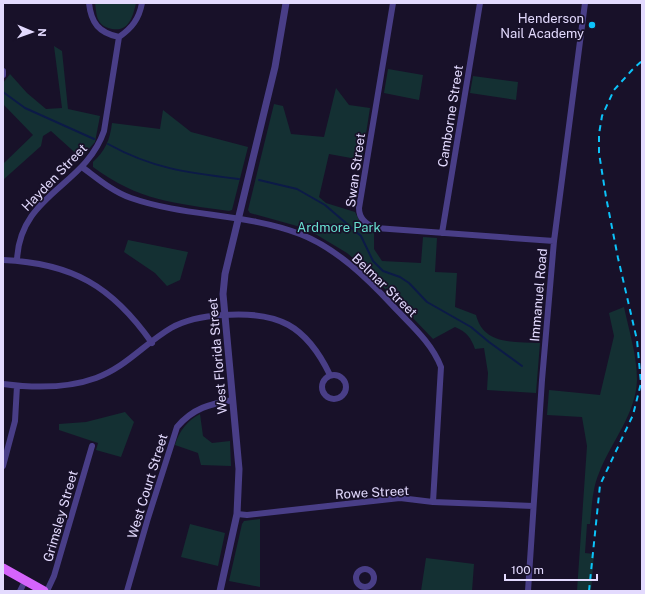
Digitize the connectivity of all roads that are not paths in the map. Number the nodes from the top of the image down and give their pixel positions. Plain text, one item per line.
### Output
1 (89, 3) edge
2 (142, 3) edge
3 (286, 3) edge
4 (393, 3) edge
5 (480, 3) edge
6 (585, 3) edge
7 (119, 37) junction
8 (3, 71) edge
9 (3, 75) edge
10 (82, 167) junction
11 (240, 218) junction
12 (442, 233) junction
13 (554, 241) junction
14 (3, 260) edge
15 (17, 261) junction
16 (225, 314) junction
17 (152, 343) junction
18 (330, 375) junction
19 (3, 384) edge
20 (17, 386) junction
21 (233, 400) junction
22 (92, 446) dead end
23 (3, 466) edge
24 (433, 502) junction
25 (533, 506) junction
26 (237, 514) junction
27 (3, 568) edge
28 (25, 581) junction
29 (20, 591) edge
30 (46, 591) edge
31 (127, 591) edge
32 (220, 591) edge
33 (528, 591) edge

1 - 7 street
2 - 7 street
3 - 11 street, West Florida Street
4 - 12 street, Swan Street
5 - 12 street, Camborne Street
6 - 13 street, Immanuel Road
7 - 10 street, Hayden Street
8 - 9 street
10 - 11 street, Belmar Street
10 - 15 street, Hayden Street
11 - 16 street, West Florida Street
11 - 24 street, Belmar Street
12 - 13 street, Swan Street
13 - 25 street, Immanuel Road
14 - 15 street
15 - 17 street
16 - 17 street
16 - 18 street
16 - 21 street, West Florida Street
17 - 20 street
18 - 18 street
19 - 20 street
20 - 23 street
21 - 26 street, West Florida Street
21 - 31 street, West Court Street
22 - 30 street, Grimsley Street
24 - 25 street, Rowe Street
24 - 26 street, Rowe Street
25 - 33 street, Immanuel Road
26 - 32 street, West Florida Street
27 - 28 main road
28 - 29 street
28 - 30 main road

